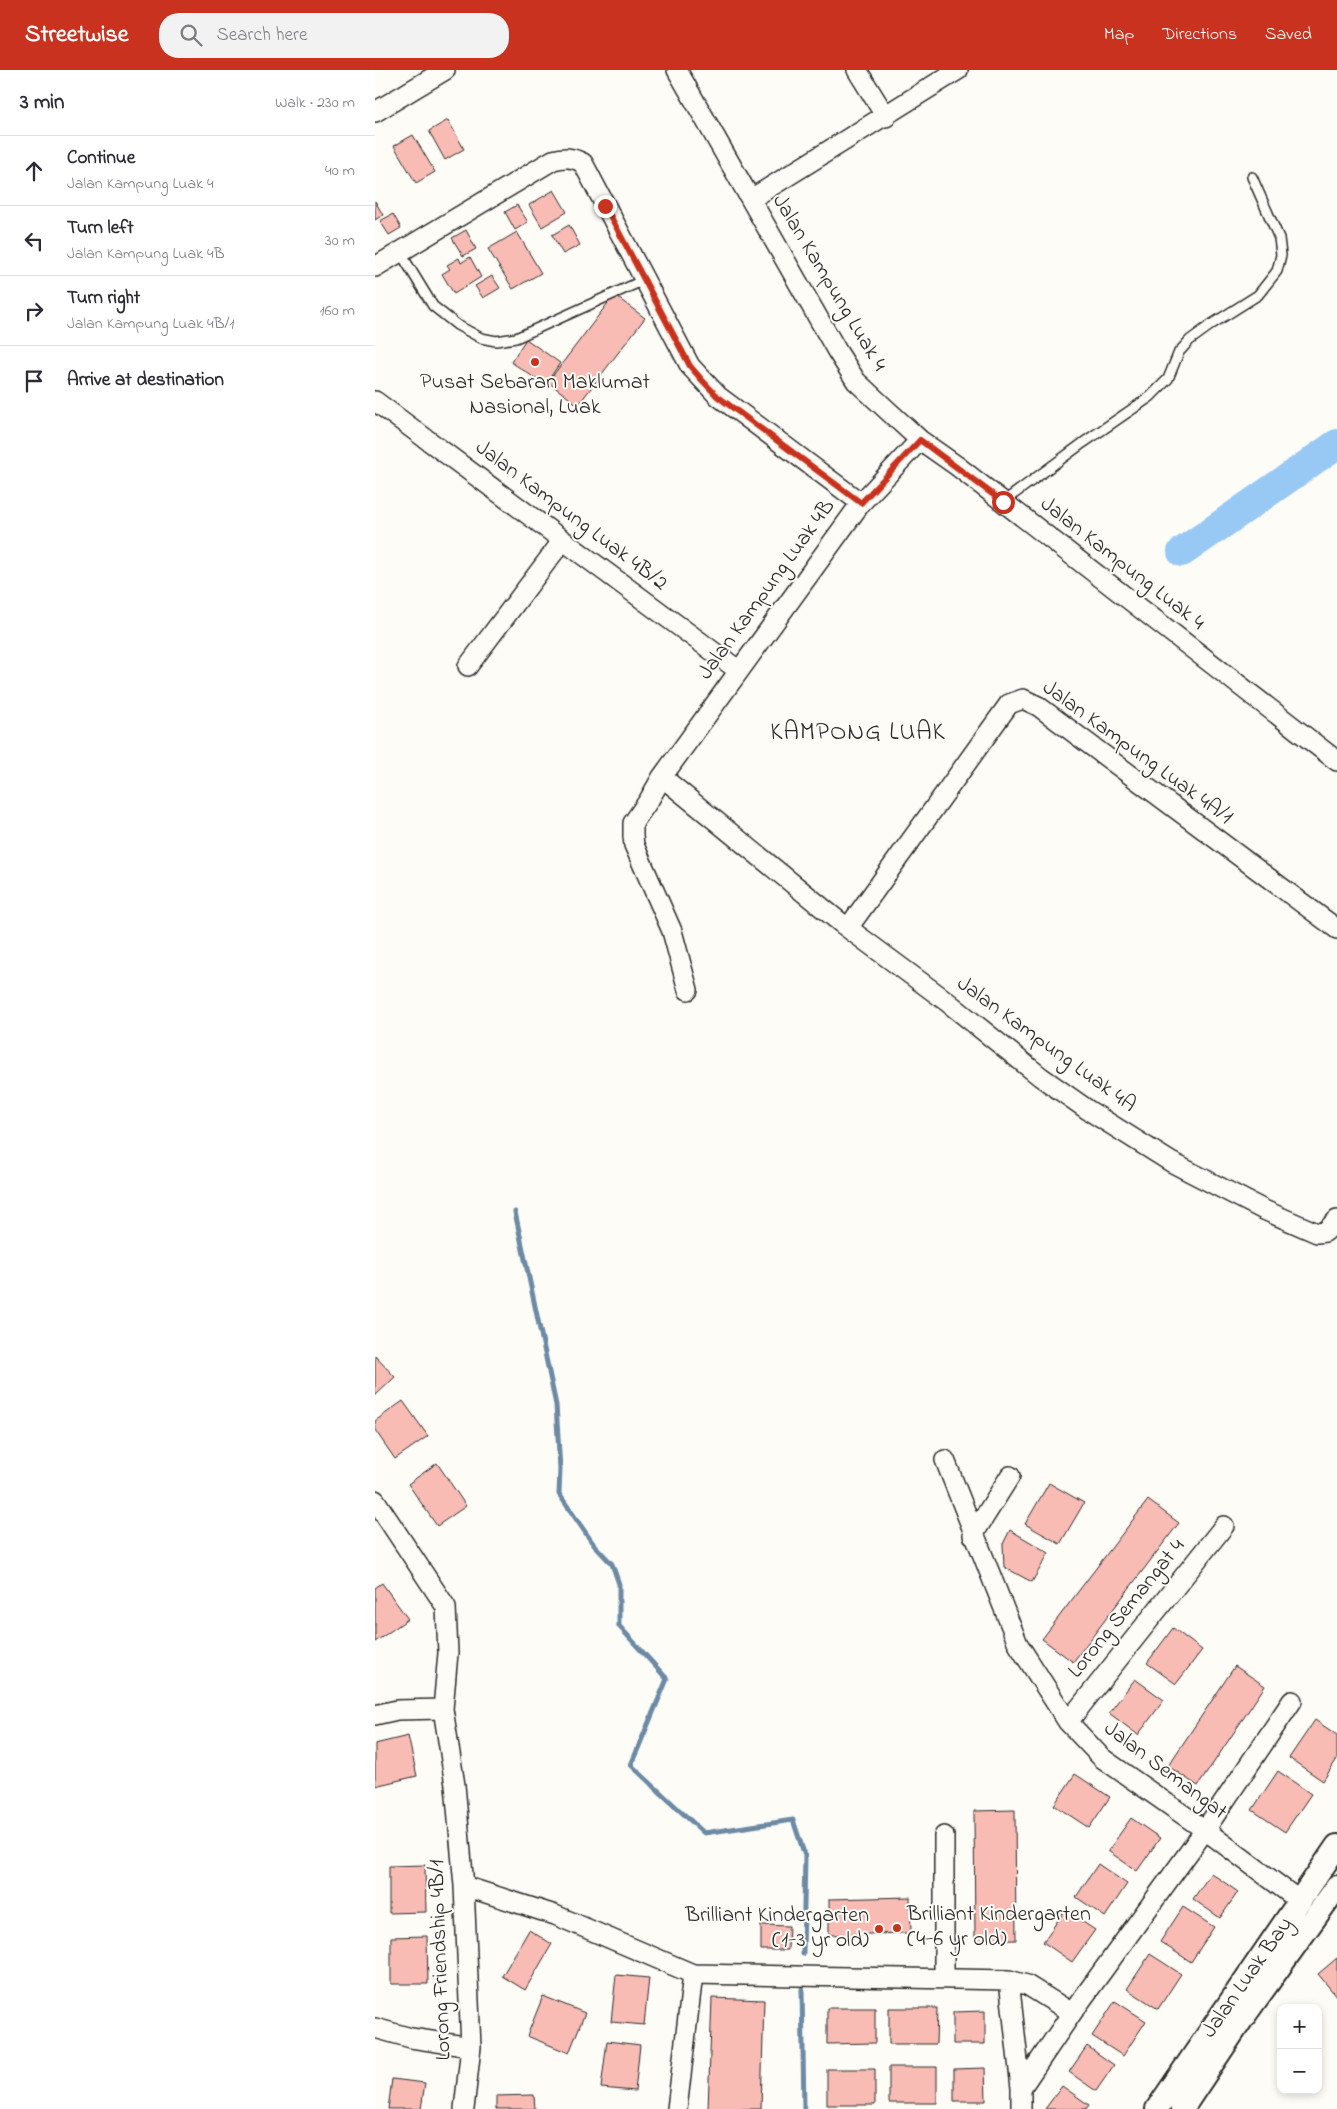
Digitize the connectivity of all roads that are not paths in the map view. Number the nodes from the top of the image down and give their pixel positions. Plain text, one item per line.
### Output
1 (445, 70) edge
2 (677, 70) edge
3 (857, 70) edge
4 (959, 70) edge
5 (375, 112) edge
6 (886, 117) junction
7 (1252, 177) dead end
8 (751, 199) junction
9 (400, 252) junction
10 (375, 267) edge
11 (644, 280) junction
12 (375, 401) edge
13 (920, 440) junction
14 (1003, 502) junction
15 (861, 503) junction
16 (563, 540) junction
17 (468, 666) dead end
18 (738, 670) junction
19 (1337, 761) edge
20 (661, 777) junction
21 (839, 921) junction
22 (1337, 929) edge
23 (688, 990) dead end
24 (1337, 1220) edge
25 (945, 1460) dead end
26 (1010, 1476) dead end
27 (375, 1500) edge
28 (1224, 1526) dead end
29 (973, 1535) junction
30 (1292, 1701) dead end
31 (443, 1709) junction
32 (375, 1715) edge
33 (1068, 1722) junction
34 (1205, 1830) junction
35 (944, 1836) dead end
36 (1337, 1846) edge
37 (464, 1886) junction
38 (1337, 1887) edge
39 (1301, 1902) junction
40 (693, 1974) junction
41 (944, 1978) junction
42 (1009, 1980) junction
43 (1072, 2014) junction
44 (375, 2028) edge
45 (471, 2048) junction
46 (1021, 2088) junction
47 (464, 2109) edge
48 (677, 2109) edge
49 (1021, 2109) edge
50 (1157, 2109) edge
51 (1182, 2109) edge

1 - 5 street
2 - 8 street, Jalan Kampung Luak 4
3 - 6 street
4 - 6 street
6 - 8 street
7 - 14 lane
8 - 13 street, Jalan Kampung Luak 4
9 - 10 street
9 - 11 lane
9 - 11 street
11 - 15 street
12 - 16 street, Jalan Kampung Luak 4B/2
13 - 14 street, Jalan Kampung Luak 4
13 - 15 street, Jalan Kampung Luak 4B
14 - 19 street, Jalan Kampung Luak 4
15 - 18 street, Jalan Kampung Luak 4B
16 - 17 street
16 - 18 street, Jalan Kampung Luak 4B/2
18 - 20 street, Jalan Kampung Luak 4B
20 - 21 street
20 - 23 street, Jalan Kampung Luak 4B
21 - 22 street, Jalan Kampung Luak 4A/1
21 - 24 street, Jalan Kampung Luak 4A
25 - 29 street, Jalan Semangat
26 - 29 street
27 - 31 street
28 - 33 street, Lorong Semangat 4
29 - 33 street, Jalan Semangat
30 - 34 street
31 - 32 street
31 - 37 street, Lorong Friendship 4B/1
33 - 34 street, Jalan Semangat
34 - 39 street, Jalan Semangat
34 - 43 street
35 - 41 street
36 - 39 street, Jalan Luak Bay
37 - 40 street
37 - 45 street, Lorong Friendship 4B/1
38 - 51 street, Jalan Luak Bay
39 - 50 street, Jalan Luak Bay
40 - 41 street
40 - 48 street
41 - 42 street
42 - 43 street
42 - 46 street
43 - 46 street
44 - 45 street
45 - 47 street, Lorong Friendship 4B/1
46 - 49 street

